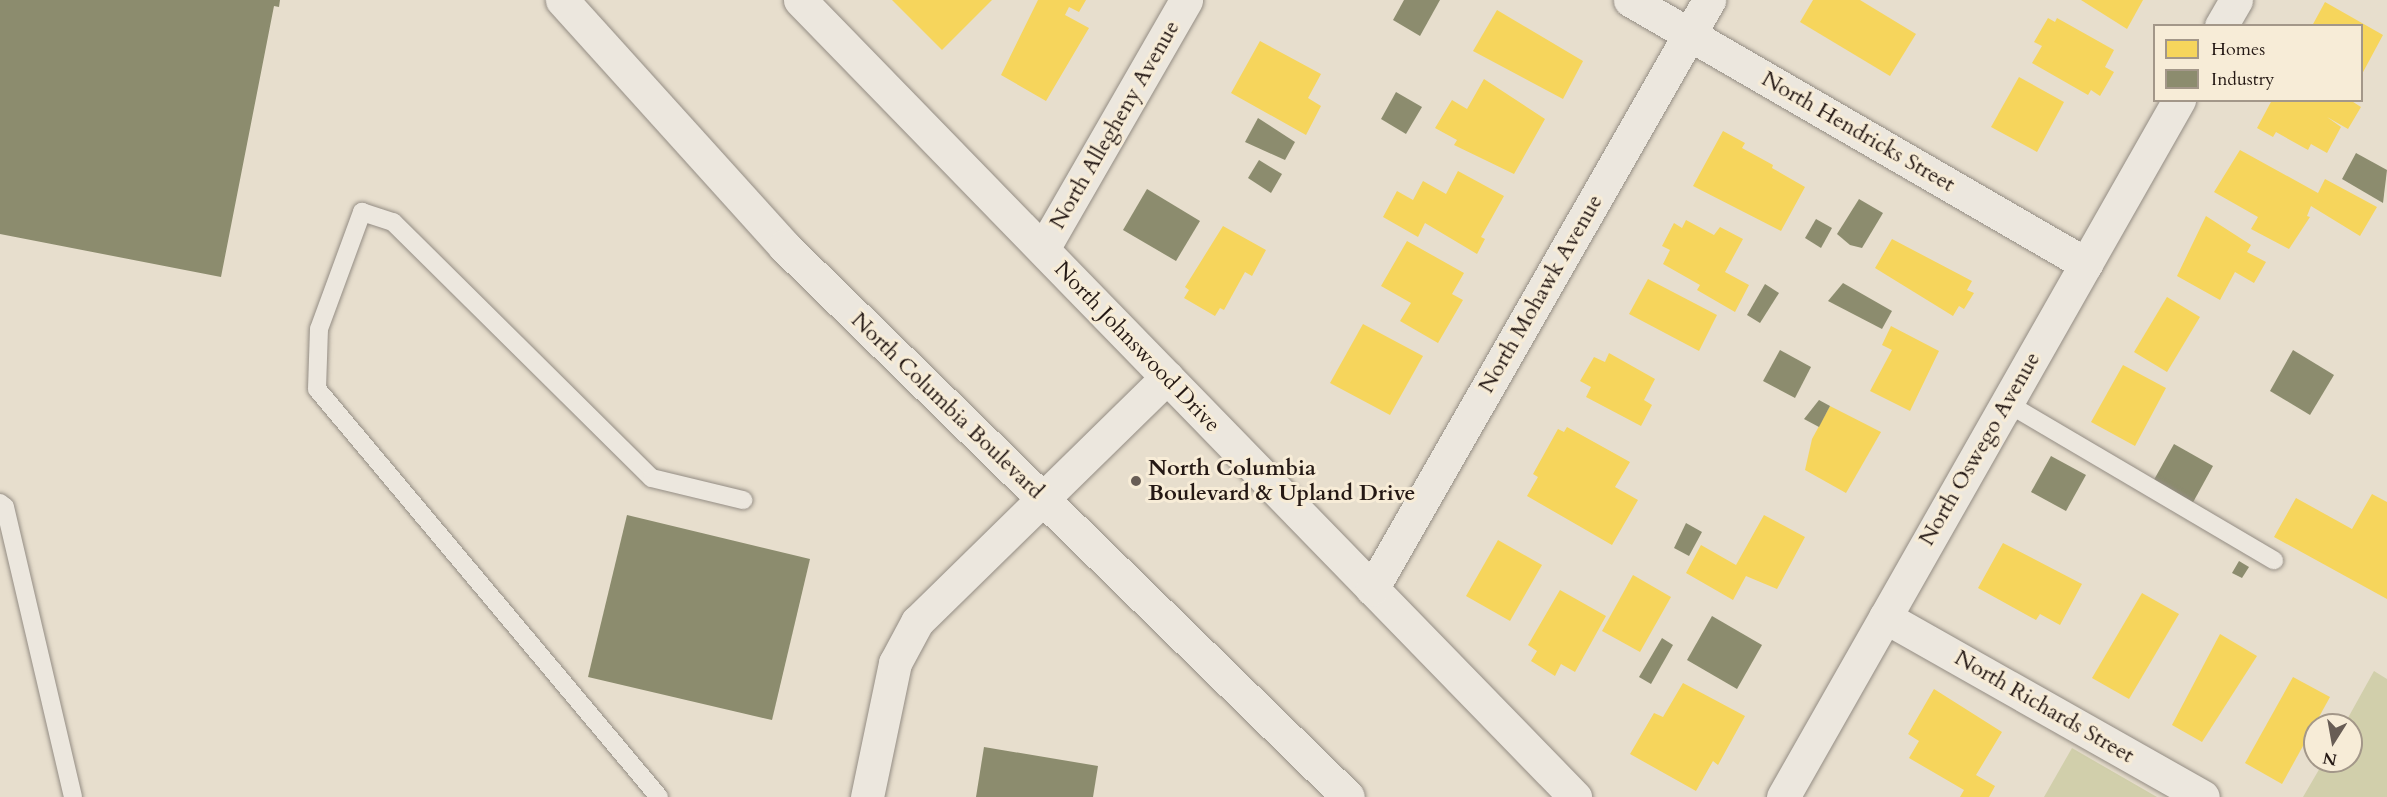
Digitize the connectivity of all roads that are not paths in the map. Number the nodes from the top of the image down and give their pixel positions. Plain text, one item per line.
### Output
1 (562, 0) edge
2 (800, 0) edge
3 (1186, 0) edge
4 (1630, 0) edge
5 (1709, 0) edge
6 (2236, 0) edge
7 (2222, 24) edge
8 (1689, 34) junction
9 (2178, 102) edge
10 (1043, 249) junction
11 (2086, 264) junction
12 (1167, 377) junction
13 (2007, 403) junction
14 (1042, 499) junction
15 (743, 500) dead end
16 (0, 503) edge
17 (2274, 560) dead end
18 (1372, 589) junction
19 (1885, 617) junction
20 (73, 797) edge
21 (659, 797) edge
22 (867, 797) edge
23 (1348, 797) edge
24 (1575, 797) edge
25 (1783, 797) edge
26 (2203, 797) edge

1 - 14 street, North Columbia Boulevard
2 - 10 street, North Johnswood Drive
3 - 10 street, North Allegheny Avenue
4 - 8 street, North Hendricks Street
5 - 8 street, North Mohawk Avenue
6 - 7 street
8 - 11 street, North Hendricks Street
8 - 18 street, North Mohawk Avenue
9 - 11 street, North Oswego Avenue
10 - 12 street, North Johnswood Drive
11 - 13 street, North Oswego Avenue
12 - 14 street
12 - 18 street, North Johnswood Drive
13 - 17 lane
13 - 19 street, North Oswego Avenue
14 - 22 street
14 - 23 street, North Columbia Boulevard
15 - 21 lane
16 - 20 lane
18 - 24 street, North Johnswood Drive
19 - 25 street, North Oswego Avenue
19 - 26 street, North Richards Street

